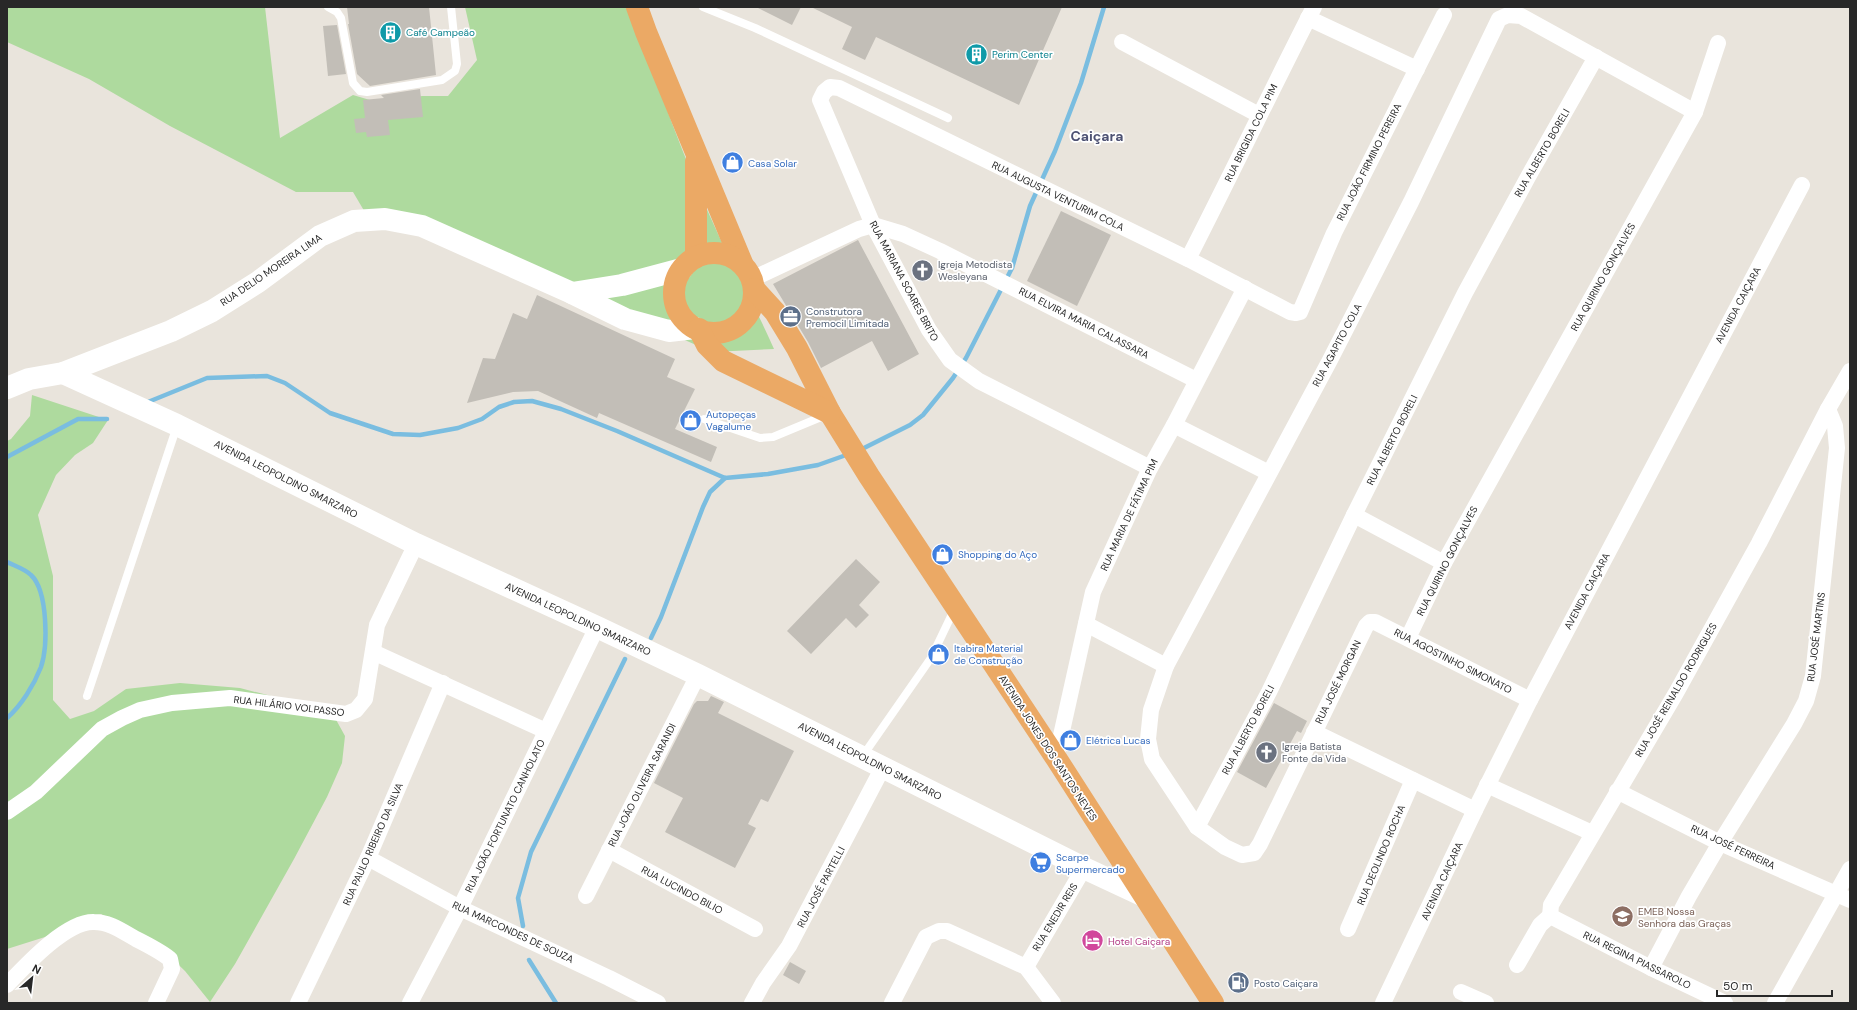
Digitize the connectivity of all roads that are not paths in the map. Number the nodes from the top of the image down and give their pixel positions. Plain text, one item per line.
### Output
1 (328, 7) edge
2 (451, 7) edge
3 (638, 7) edge
4 (703, 7) edge
5 (1311, 12) edge
6 (1444, 15) dead end
7 (1122, 42) dead end
8 (1718, 43) dead end
9 (1596, 57) junction
10 (1417, 69) junction
11 (820, 100) joint
12 (1695, 112) junction
13 (1259, 115) junction
14 (948, 118) dead end
15 (696, 151) junction
16 (1802, 185) dead end
17 (873, 225) junction
18 (1188, 259) junction
19 (689, 263) junction
20 (749, 277) junction
21 (1244, 288) junction
22 (572, 293) junction
23 (1300, 312) joint
24 (697, 329) junction
25 (1850, 371) edge
26 (62, 373) junction
27 (1196, 380) junction
28 (7, 388) edge
29 (1828, 409) junction
30 (830, 413) junction
31 (704, 419) dead end
32 (178, 425) junction
33 (1174, 425) junction
34 (1150, 468) junction
35 (1269, 473) junction
36 (1354, 515) junction
37 (416, 544) junction
38 (1444, 563) junction
39 (956, 607) junction
40 (1375, 622) joint
41 (1086, 624) junction
42 (598, 627) junction
43 (1408, 638) junction
44 (373, 652) junction
45 (1166, 666) junction
46 (698, 675) junction
47 (443, 683) junction
48 (87, 696) dead end
49 (1530, 700) junction
50 (546, 731) junction
51 (1314, 732) junction
52 (862, 757) junction
53 (1056, 758) junction
54 (883, 767) junction
55 (1413, 780) junction
56 (1487, 785) junction
57 (1617, 791) junction
58 (1475, 810) junction
59 (7, 812) edge
60 (1197, 827) junction
61 (1592, 833) junction
62 (1720, 843) junction
63 (609, 850) junction
64 (368, 858) junction
65 (1084, 868) junction
66 (1850, 869) edge
67 (1835, 894) junction
68 (586, 896) dead end
69 (1144, 896) junction
70 (1850, 900) edge
71 (460, 908) junction
72 (1550, 916) junction
73 (755, 929) dead end
74 (1348, 929) dead end
75 (1516, 965) dead end
76 (1026, 966) junction
77 (1651, 968) junction
78 (7, 985) edge
79 (1461, 992) dead end
80 (156, 1003) edge
81 (298, 1003) edge
82 (410, 1003) edge
83 (658, 1003) edge
84 (752, 1003) edge
85 (892, 1003) edge
86 (1053, 1003) edge
87 (1213, 1003) edge
88 (1383, 1003) edge
89 (1486, 1003) edge
90 (1725, 1003) edge
91 (1775, 1003) edge

1 - 2 lane
3 - 15 highway, AVENIDA JONES DOS SANTOS NEVES
4 - 14 lane
5 - 10 street
5 - 13 street, RUA BRIGIDA COLA PIM
6 - 10 street, RUA JOÃO FIRMINO PEREIRA
7 - 13 street
8 - 12 street, RUA QUIRINO GONÇALVES
9 - 12 street
9 - 35 street, RUA AGAPITO COLA
9 - 36 street, RUA ALBERTO BORELI
10 - 23 street, RUA JOÃO FIRMINO PEREIRA
11 - 17 street, RUA MARIANA SOARES BRITO
11 - 18 street, RUA AUGUSTA VENTURIM COLA
12 - 38 street, RUA QUIRINO GONÇALVES
13 - 18 street, RUA BRIGIDA COLA PIM
15 - 19 highway, AVENIDA JONES DOS SANTOS NEVES
15 - 20 highway, AVENIDA JONES DOS SANTOS NEVES
16 - 49 street, AVENIDA CAIÇARA
17 - 20 street
17 - 27 street, RUA ELVIRA MARIA CALASSARA
17 - 34 street, RUA MARIANA SOARES BRITO
18 - 21 street, RUA AUGUSTA VENTURIM COLA
19 - 20 highway, AVENIDA JONES DOS SANTOS NEVES
19 - 22 street
19 - 24 highway, AVENIDA JONES DOS SANTOS NEVES
20 - 24 highway, AVENIDA JONES DOS SANTOS NEVES
20 - 30 highway, AVENIDA JONES DOS SANTOS NEVES
21 - 23 street, RUA AUGUSTA VENTURIM COLA
21 - 27 street, RUA MARIA DE FÁTIMA PIM
22 - 24 street, RUA DELIO MOREIRA LIMA
22 - 26 street, RUA DELIO MOREIRA LIMA
24 - 30 highway, AVENIDA JONES DOS SANTOS NEVES
25 - 29 street, RUA JOSÉ REINALDO RODRIGUES
26 - 28 street
26 - 32 street, AVENIDA LEOPOLDINO SMARZARO
27 - 33 street, RUA MARIA DE FÁTIMA PIM
29 - 57 street, RUA JOSÉ REINALDO RODRIGUES
29 - 62 street, RUA JOSÉ MARTINS
30 - 31 lane
30 - 39 highway, AVENIDA JONES DOS SANTOS NEVES
32 - 37 street, AVENIDA LEOPOLDINO SMARZARO
32 - 48 lane
33 - 34 street, RUA MARIA DE FÁTIMA PIM
33 - 35 street
34 - 41 street, RUA MARIA DE FÁTIMA PIM
35 - 45 street, RUA AGAPITO COLA
36 - 38 street
36 - 60 street, RUA ALBERTO BORELI
37 - 42 street, AVENIDA LEOPOLDINO SMARZARO
37 - 44 street, RUA HILÁRIO VOLPASSO
38 - 43 street, RUA QUIRINO GONÇALVES
39 - 52 lane
39 - 53 highway, AVENIDA JONES DOS SANTOS NEVES
40 - 43 street, RUA AGOSTINHO SIMONATO
40 - 51 street, RUA JOSÉ MORGAN
41 - 45 street
41 - 53 street, RUA MARIA DE FÁTIMA PIM
42 - 46 street, AVENIDA LEOPOLDINO SMARZARO
42 - 50 street, RUA JOÃO FORTUNATO CANHOLATO
43 - 49 street, RUA AGOSTINHO SIMONATO
44 - 47 street
44 - 59 street, RUA HILÁRIO VOLPASSO
45 - 60 street, RUA JOSÉ MORGAN
46 - 52 street, AVENIDA LEOPOLDINO SMARZARO
46 - 63 street, RUA JOÃO OLIVEIRA SARANDI
47 - 50 street
47 - 64 street, RUA PAULO RIBEIRO DA SILVA
49 - 56 street, AVENIDA CAIÇARA
50 - 71 street, RUA JOÃO FORTUNATO CANHOLATO
51 - 55 street
51 - 60 street, RUA JOSÉ MORGAN
52 - 54 street, AVENIDA LEOPOLDINO SMARZARO
53 - 69 highway, AVENIDA JONES DOS SANTOS NEVES
54 - 65 street, AVENIDA LEOPOLDINO SMARZARO
54 - 84 street, RUA JOSÉ PARTELLI
55 - 58 street
55 - 74 street, RUA DEOLINDO ROCHA
56 - 58 street, AVENIDA CAIÇARA
56 - 61 street
57 - 61 street, RUA JOSÉ REINALDO RODRIGUES
57 - 62 street, RUA JOSÉ FERREIRA
58 - 88 street, AVENIDA CAIÇARA
61 - 72 street, RUA JOSÉ REINALDO RODRIGUES
62 - 67 street, RUA JOSÉ FERREIRA
62 - 77 street, RUA JOSÉ MARTINS
63 - 68 street, RUA JOÃO OLIVEIRA SARANDI
63 - 73 street, RUA LUCINDO BILIO
64 - 71 street, RUA MARCONDES DE SOUZA
64 - 81 street, RUA PAULO RIBEIRO DA SILVA
65 - 69 street, AVENIDA LEOPOLDINO SMARZARO
65 - 76 street, RUA ENEDIR REIS
66 - 67 street
67 - 70 street, RUA JOSÉ FERREIRA
67 - 91 street
69 - 87 highway, AVENIDA JONES DOS SANTOS NEVES
71 - 82 street, RUA JOÃO FORTUNATO CANHOLATO
71 - 83 street, RUA MARCONDES DE SOUZA
72 - 75 street, RUA JOSÉ REINALDO RODRIGUES
72 - 77 street, RUA REGINA PIASSAROLO
76 - 85 street
76 - 86 street
77 - 90 street, RUA REGINA PIASSAROLO
78 - 80 street
79 - 89 street

